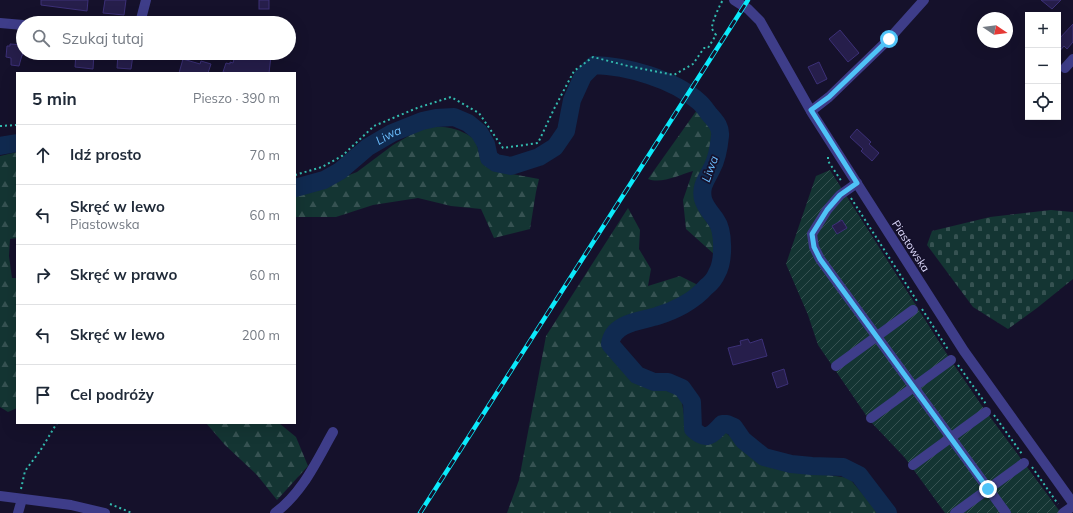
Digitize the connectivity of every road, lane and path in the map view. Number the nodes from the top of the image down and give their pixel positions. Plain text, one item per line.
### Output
1 (146, 0) edge
2 (723, 0) edge
3 (734, 0) edge
4 (924, 0) edge
5 (142, 16) edge
6 (0, 23) edge
7 (16, 24) edge
8 (1073, 59) edge
9 (1065, 68) dead end
10 (811, 110) junction
11 (16, 125) edge
12 (0, 126) edge
13 (296, 175) edge
14 (857, 183) junction
15 (914, 310) dead end
16 (876, 336) junction
17 (951, 360) dead end
18 (836, 366) dead end
19 (914, 387) junction
20 (986, 412) dead end
21 (870, 418) dead end
22 (56, 424) edge
23 (333, 432) dead end
24 (950, 438) junction
25 (1024, 463) dead end
26 (913, 465) dead end
27 (988, 489) junction
28 (21, 494) junction
29 (0, 496) edge
30 (1073, 504) edge
31 (18, 513) edge
32 (105, 513) edge
33 (276, 513) edge
34 (955, 513) edge
35 (1006, 513) edge
36 (1062, 513) edge

1 - 5 street
2 - 13 path
3 - 10 street, Piastowska
4 - 10 street
6 - 7 street
8 - 9 street
10 - 14 street, Piastowska
11 - 12 path
14 - 16 street
14 - 30 street, Piastowska
15 - 16 street
16 - 18 street
16 - 19 street
17 - 19 street
19 - 21 street
19 - 24 street
20 - 24 street
22 - 28 path
23 - 33 street
24 - 26 street
24 - 27 street
25 - 27 street
27 - 34 street
27 - 35 street
28 - 29 street
28 - 31 street
28 - 32 street
30 - 36 street

